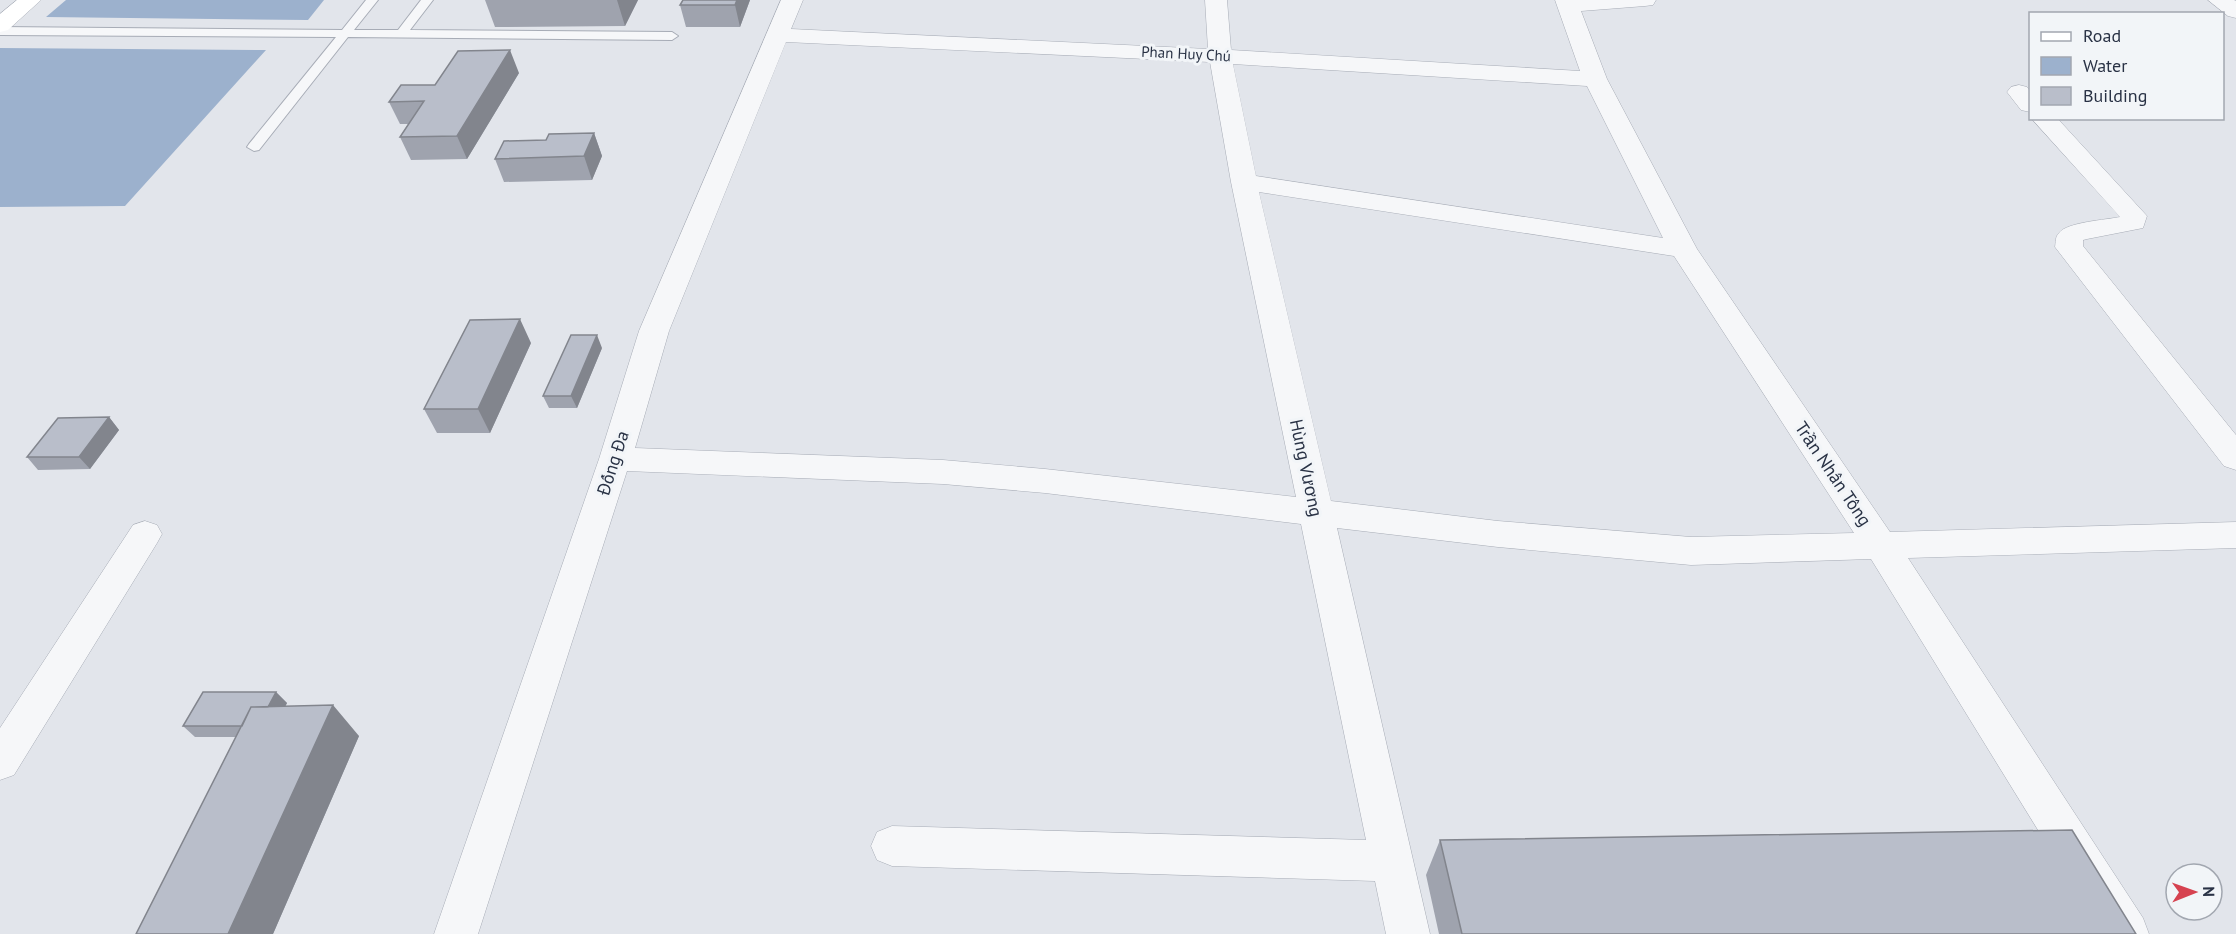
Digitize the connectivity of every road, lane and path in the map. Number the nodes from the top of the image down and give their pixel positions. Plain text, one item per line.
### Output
1 (30, 0) edge
2 (372, 0) edge
3 (427, 0) edge
4 (792, 0) edge
5 (1216, 0) edge
6 (1645, 0) edge
7 (2219, 0) edge
8 (1567, 2) edge
9 (2236, 11) edge
10 (0, 25) edge
11 (0, 31) edge
12 (344, 33) junction
13 (401, 34) junction
14 (778, 35) junction
15 (672, 36) dead end
16 (1220, 56) junction
17 (1595, 79) junction
18 (2045, 120) edge
19 (254, 147) dead end
20 (1244, 182) junction
21 (1683, 249) junction
22 (2236, 458) edge
23 (615, 459) junction
24 (1316, 513) junction
25 (145, 534) dead end
26 (2236, 535) edge
27 (1880, 544) junction
28 (0, 762) edge
29 (892, 846) dead end
30 (1392, 861) junction
31 (456, 934) edge
32 (1408, 934) edge
33 (2127, 934) edge

1 - 10 street
2 - 12 lane
3 - 13 lane
4 - 14 street, Đống Đa
5 - 16 street, Hùng Vương
6 - 8 street
7 - 9 street
8 - 17 street, Trần Nhân Tông
11 - 12 lane
12 - 13 lane
12 - 19 lane
13 - 15 lane
14 - 16 street, Phan Huy Chú
14 - 23 street, Đống Đa
16 - 17 street, Phan Huy Chú
16 - 20 street, Hùng Vương
17 - 21 street, Trần Nhân Tông
18 - 22 street
20 - 21 street
20 - 24 street, Hùng Vương
21 - 27 street, Trần Nhân Tông
23 - 24 street
23 - 31 street, Đống Đa
24 - 27 street
24 - 30 street, Hùng Vương
25 - 28 street
26 - 27 street
27 - 33 street, Trần Nhân Tông
29 - 30 street
30 - 32 street, Hùng Vương

